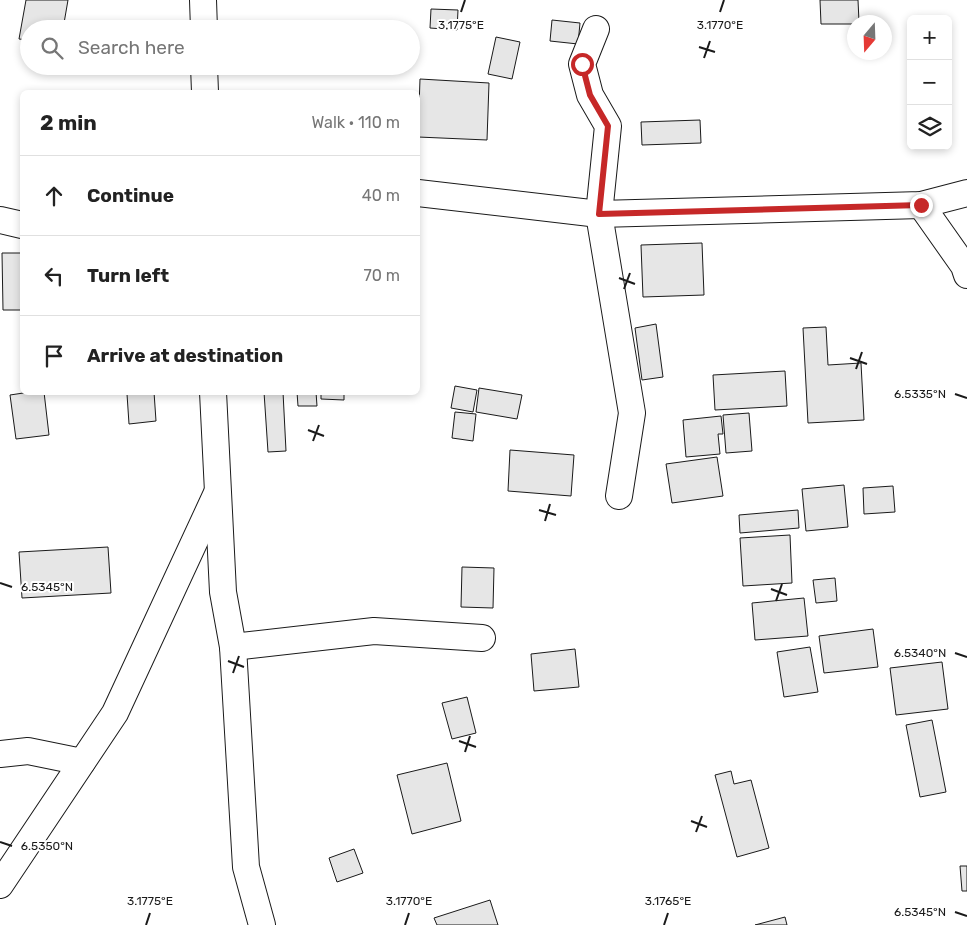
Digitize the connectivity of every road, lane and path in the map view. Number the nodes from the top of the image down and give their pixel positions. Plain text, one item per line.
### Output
1 (203, 0) edge
2 (204, 20) edge
3 (596, 29) dead end
4 (204, 75) edge
5 (205, 90) edge
6 (420, 193) edge
7 (967, 193) edge
8 (921, 205) junction
9 (599, 214) junction
10 (0, 220) edge
11 (20, 225) edge
12 (967, 276) edge
13 (213, 395) edge
14 (218, 490) junction
15 (619, 496) dead end
16 (482, 638) dead end
17 (233, 647) junction
18 (0, 754) edge
19 (82, 762) junction
20 (0, 885) edge
21 (262, 925) edge

1 - 2 street
3 - 9 street
4 - 5 street
6 - 9 street
7 - 8 street
8 - 9 street
8 - 12 street
9 - 15 street
10 - 11 street
13 - 14 street
14 - 17 street
14 - 19 street
16 - 17 street
17 - 21 street
18 - 19 street
19 - 20 street

